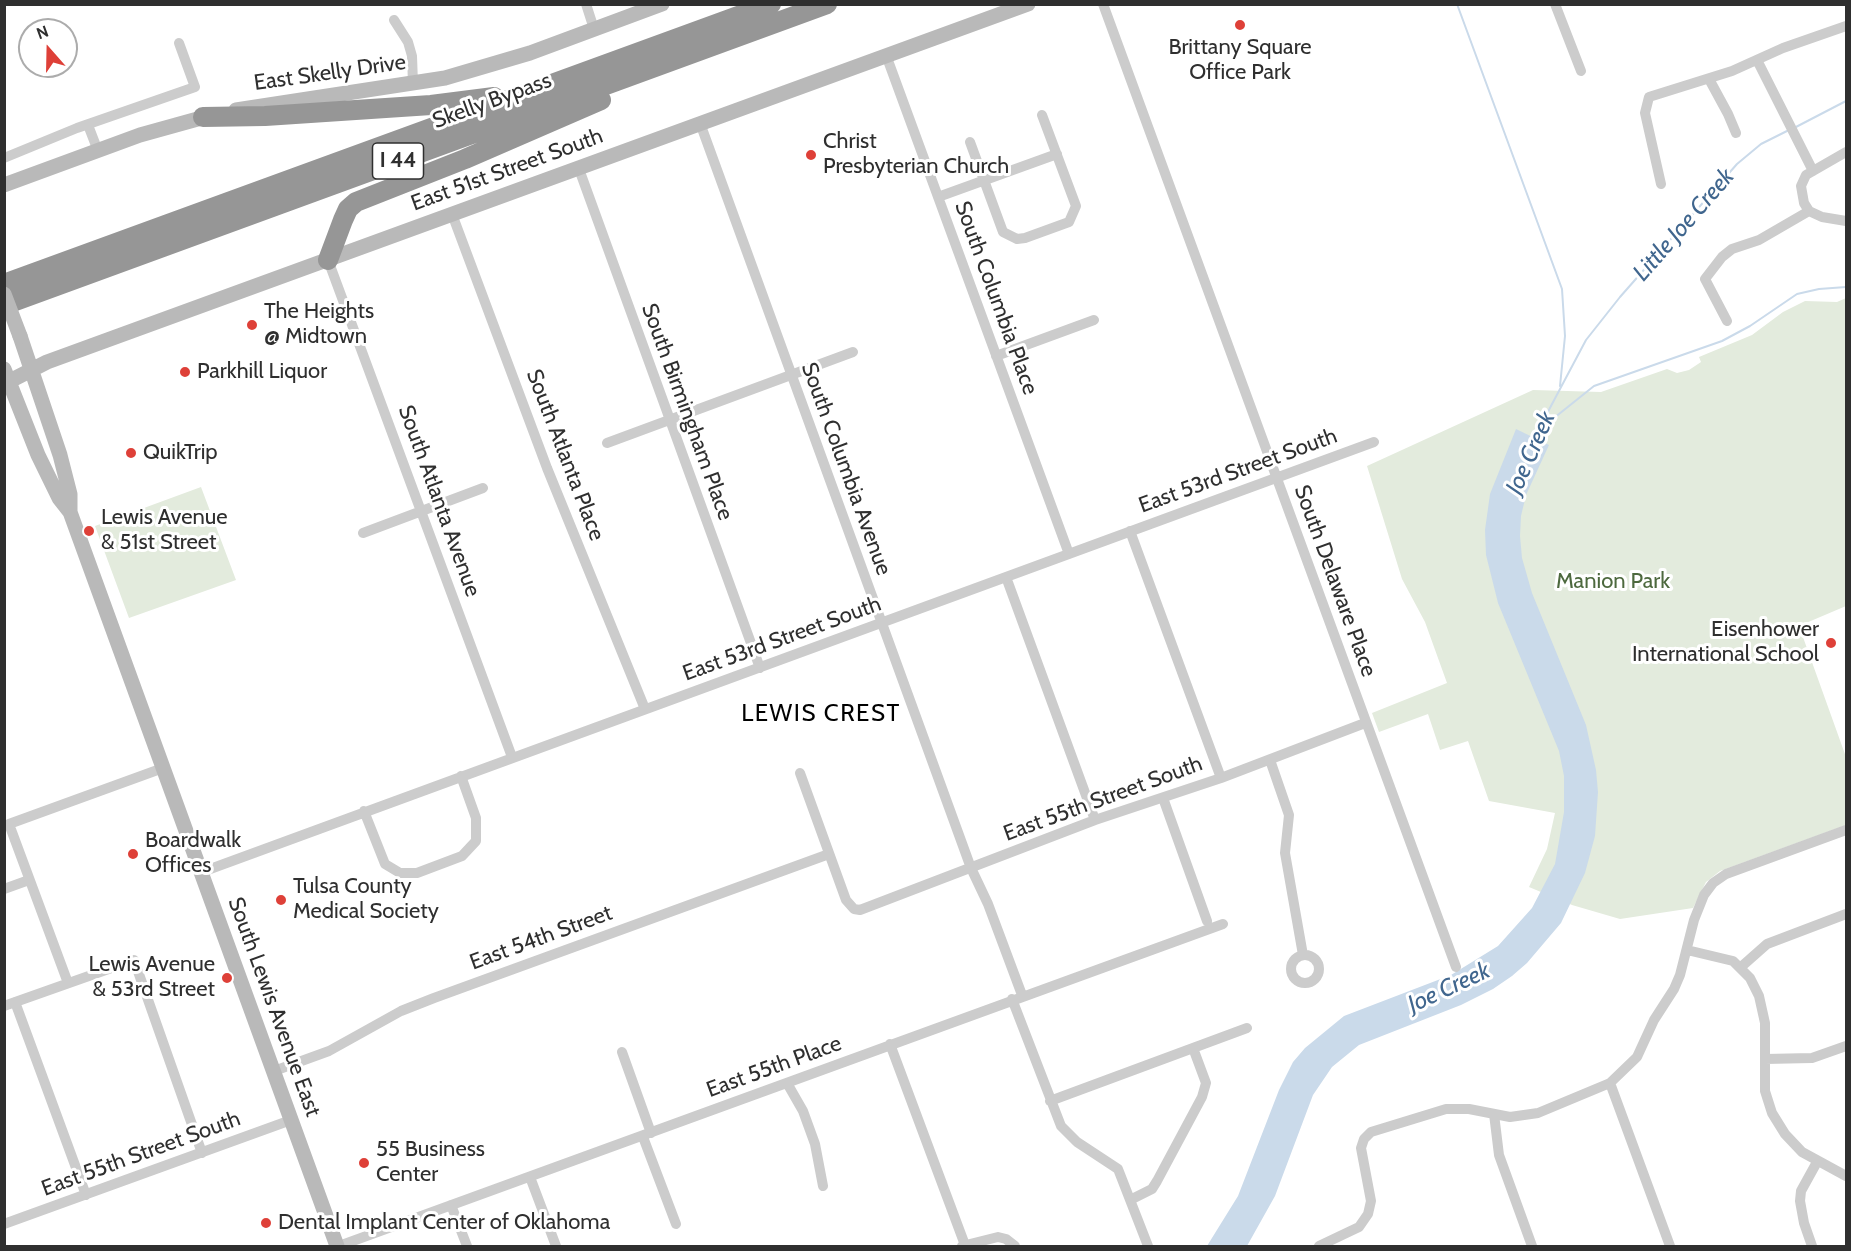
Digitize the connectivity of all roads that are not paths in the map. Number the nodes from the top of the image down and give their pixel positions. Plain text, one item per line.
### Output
1 (585, 4) edge
2 (662, 4) edge
3 (771, 4) edge
4 (827, 4) edge
5 (1028, 4) edge
6 (1103, 4) edge
7 (1555, 4) edge
8 (394, 20) dead end
9 (771, 25) junction
10 (1846, 26) edge
11 (594, 29) junction
12 (179, 43) dead end
13 (886, 55) junction
14 (1757, 60) junction
15 (1581, 71) dead end
16 (1709, 79) junction
17 (413, 84) junction
18 (529, 93) junction
19 (1042, 115) dead end
20 (203, 117) junction
21 (700, 123) junction
22 (88, 124) junction
23 (1736, 133) dead end
24 (969, 142) dead end
25 (98, 151) junction
26 (1846, 152) edge
27 (1057, 154) junction
28 (4, 158) edge
29 (579, 169) junction
30 (1813, 171) junction
31 (984, 181) junction
32 (1661, 184) dead end
33 (4, 185) edge
34 (938, 197) junction
35 (1809, 211) junction
36 (452, 214) junction
37 (1846, 221) edge
38 (328, 260) junction
39 (4, 284) edge
40 (4, 294) edge
41 (4, 306) edge
42 (1094, 320) dead end
43 (1726, 321) dead end
44 (853, 352) dead end
45 (996, 356) junction
46 (31, 369) junction
47 (790, 375) junction
48 (6, 378) edge
49 (668, 420) junction
50 (1374, 442) dead end
51 (607, 443) dead end
52 (46, 470) junction
53 (1277, 477) junction
54 (67, 484) junction
55 (483, 488) dead end
56 (422, 511) junction
57 (70, 512) junction
58 (1130, 531) junction
59 (363, 533) dead end
60 (1069, 554) junction
61 (1006, 577) junction
62 (882, 623) junction
63 (760, 668) junction
64 (645, 710) junction
65 (1365, 723) junction
66 (512, 757) junction
67 (1270, 760) junction
68 (163, 768) junction
69 (800, 773) dead end
70 (461, 776) junction
71 (1221, 778) junction
72 (1163, 798) junction
73 (364, 811) junction
74 (1095, 820) junction
75 (1846, 830) edge
76 (829, 854) junction
77 (971, 868) junction
78 (202, 872) junction
79 (29, 880) junction
80 (4, 888) edge
81 (1846, 914) edge
82 (1207, 921) dead end
83 (1223, 924) dead end
84 (1686, 950) junction
85 (1303, 955) dead end
86 (1456, 967) dead end
87 (1741, 967) junction
88 (68, 983) junction
89 (1017, 997) junction
90 (10, 1004) edge
91 (1247, 1028) dead end
92 (890, 1044) junction
93 (1846, 1046) edge
94 (1193, 1048) junction
95 (622, 1052) dead end
96 (1765, 1059) junction
97 (274, 1071) junction
98 (788, 1083) junction
99 (1610, 1083) junction
100 (1050, 1101) junction
101 (1494, 1114) junction
102 (291, 1120) junction
103 (647, 1135) junction
104 (202, 1153) junction
105 (1817, 1162) junction
106 (1846, 1176) edge
107 (530, 1177) junction
108 (823, 1186) dead end
109 (86, 1195) junction
110 (1132, 1199) junction
111 (451, 1205) junction
112 (4, 1224) edge
113 (676, 1224) dead end
114 (338, 1246) edge
115 (467, 1246) edge
116 (555, 1246) edge
117 (963, 1246) edge
118 (1015, 1246) edge
119 (1148, 1246) edge
120 (1319, 1246) edge
121 (1532, 1246) edge
122 (1670, 1246) edge
123 (1812, 1246) edge

1 - 11 street
2 - 11 main road, East Skelly Drive
3 - 18 highway, Skelly Bypass / I 44
4 - 9 highway, Skelly Bypass / I 44
5 - 13 main road, East 51st Street South
6 - 53 street, South Delaware Place
7 - 15 street
8 - 17 street
9 - 38 highway
9 - 41 highway, Skelly Bypass / I 44
10 - 14 street
11 - 17 main road, East Skelly Drive
12 - 22 street
13 - 21 main road, East 51st Street South
13 - 34 street, South Columbia Place
14 - 16 street
14 - 30 street
16 - 23 street
16 - 32 street
17 - 20 main road, East Skelly Drive
18 - 20 highway
18 - 39 highway, Skelly Bypass / I 44
19 - 27 street
20 - 25 main road, East Skelly Drive
21 - 29 main road, East 51st Street South
21 - 47 street, South Columbia Avenue
22 - 25 street
22 - 28 street
24 - 31 street
25 - 33 main road, East Skelly Drive
26 - 30 street
27 - 31 street
27 - 31 street
29 - 36 main road, East 51st Street South
29 - 49 street, South Birmingham Place
30 - 35 street
31 - 34 street
34 - 45 street, South Columbia Place
35 - 37 street
35 - 43 street
36 - 38 main road, East 51st Street South
36 - 64 street, South Atlanta Place
38 - 46 main road, East 51st Street South
38 - 56 street, South Atlanta Avenue
40 - 46 main road, South Lewis Avenue East, bridge
42 - 45 street
44 - 47 street
45 - 60 street, South Columbia Place
46 - 48 main road, East 51st Street South
46 - 54 main road, South Lewis Avenue East
47 - 49 street
47 - 62 street, South Columbia Avenue
48 - 52 main road, South Lewis Avenue East
49 - 51 street
49 - 63 street, South Birmingham Place
50 - 53 street, East 53rd Street South
52 - 54 main road
52 - 57 main road, South Lewis Avenue East
53 - 58 street, East 53rd Street South
53 - 65 street, South Delaware Place
54 - 57 main road, South Lewis Avenue East
55 - 56 street
56 - 59 street
56 - 66 street, South Atlanta Avenue
57 - 68 main road, South Lewis Avenue East
58 - 60 street, East 53rd Street South
58 - 71 street
60 - 61 street, East 53rd Street South
61 - 62 street, East 53rd Street South
61 - 74 street
62 - 63 street, East 53rd Street South
62 - 77 street, South Columbia Avenue
63 - 64 street, East 53rd Street South
64 - 66 street, East 53rd Street South
65 - 67 street, East 55th Street South
65 - 86 street, South Delaware Place
66 - 70 street, East 53rd Street South
67 - 71 street, East 55th Street South
67 - 85 street
68 - 78 main road, South Lewis Avenue East
68 - 79 street
69 - 76 street
70 - 73 street, East 53rd Street South
70 - 73 street
71 - 72 street, East 55th Street South
72 - 74 street, East 55th Street South
72 - 82 street
73 - 78 street, East 53rd Street South
74 - 77 street, East 55th Street South
75 - 84 street
76 - 77 street, East 55th Street South
76 - 97 street, East 54th Street
77 - 89 street, South Columbia Avenue
78 - 97 main road, South Lewis Avenue East
79 - 80 street
79 - 88 street
81 - 87 street
83 - 89 street, East 55th Place
84 - 87 street
84 - 99 street
87 - 96 street
88 - 90 street
88 - 104 street
89 - 92 street, East 55th Place
89 - 100 street, South Columbia Avenue
90 - 109 street
91 - 94 street
92 - 98 street, East 55th Place
92 - 117 street
93 - 96 street
94 - 100 street
94 - 110 street
95 - 103 street
96 - 105 street
97 - 102 main road, South Lewis Avenue East
98 - 103 street, East 55th Place
98 - 108 street
99 - 101 street
99 - 122 street
100 - 110 street, South Columbia Avenue
101 - 120 street
101 - 121 street
102 - 104 street, East 55th Street South
102 - 114 main road, South Lewis Avenue East
103 - 107 street, East 55th Place
103 - 113 street
104 - 109 street, East 55th Street South
105 - 106 street
105 - 123 street
107 - 111 street, East 55th Place
107 - 116 street
109 - 112 street, East 55th Street South
110 - 119 street, South Columbia Avenue
111 - 114 street, East 55th Place
111 - 115 street
117 - 118 street

